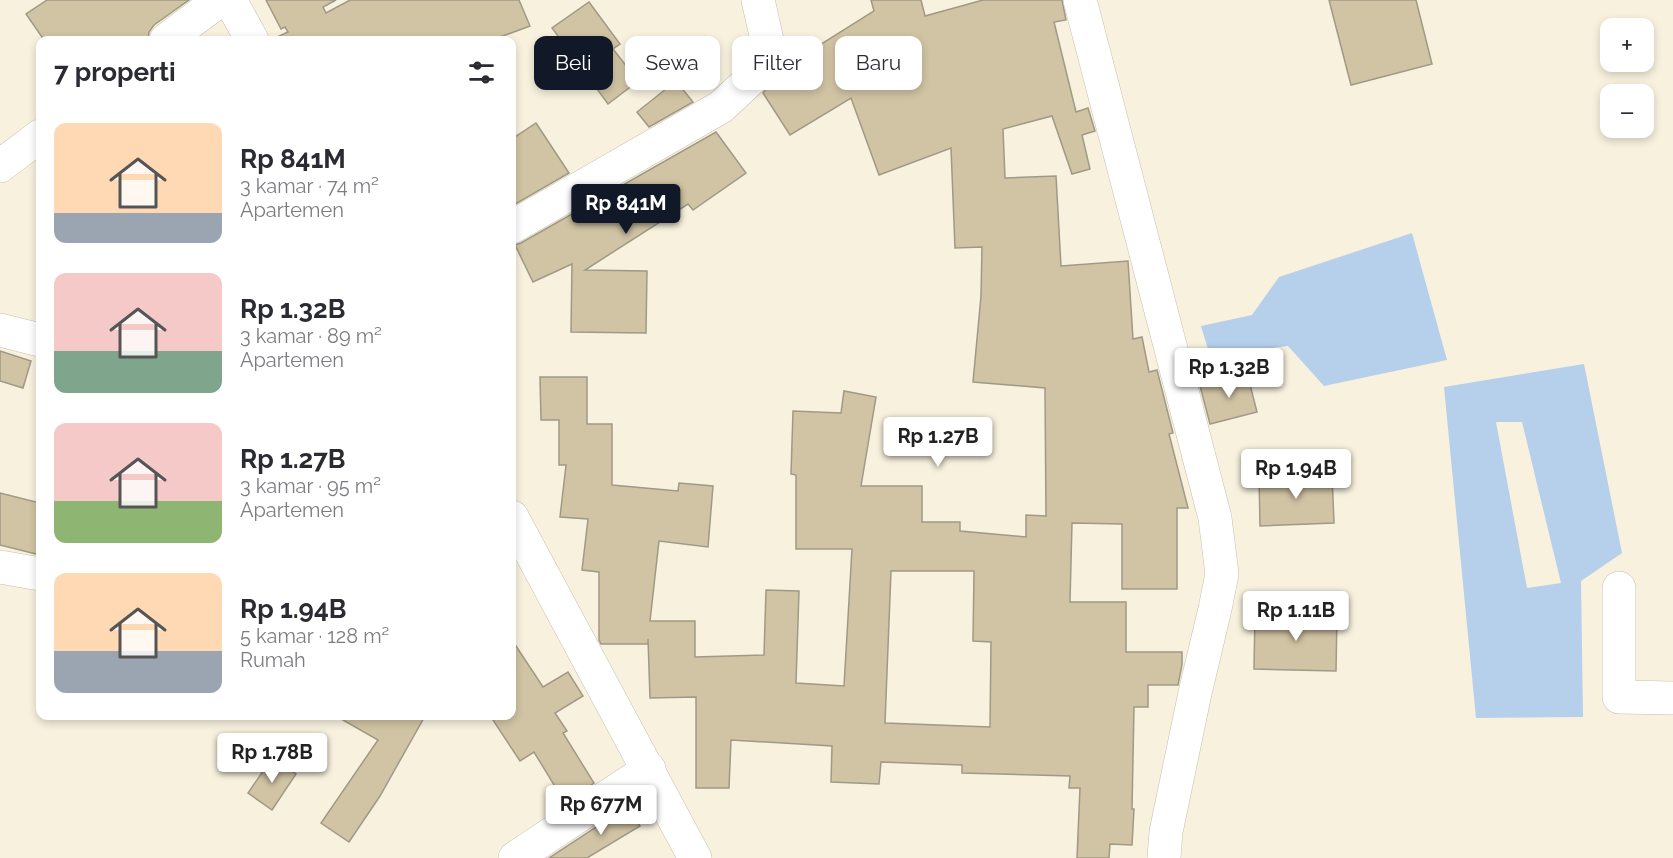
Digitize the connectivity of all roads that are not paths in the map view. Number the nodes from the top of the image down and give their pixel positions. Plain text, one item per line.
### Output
1 (220, 0) edge
2 (230, 0) edge
3 (758, 0) edge
4 (1080, 0) edge
5 (171, 36) edge
6 (250, 36) edge
7 (36, 139) edge
8 (0, 166) edge
9 (516, 225) edge
10 (0, 330) edge
11 (36, 339) edge
12 (516, 524) edge
13 (0, 567) edge
14 (36, 573) edge
15 (1619, 588) dead end
16 (1673, 698) edge
17 (649, 769) junction
18 (515, 858) edge
19 (695, 858) edge
20 (1164, 858) edge

1 - 5 street
2 - 6 street
3 - 9 street
4 - 20 street
7 - 8 street
10 - 11 street
12 - 17 street
13 - 14 street
15 - 16 street
17 - 18 street
17 - 19 street

